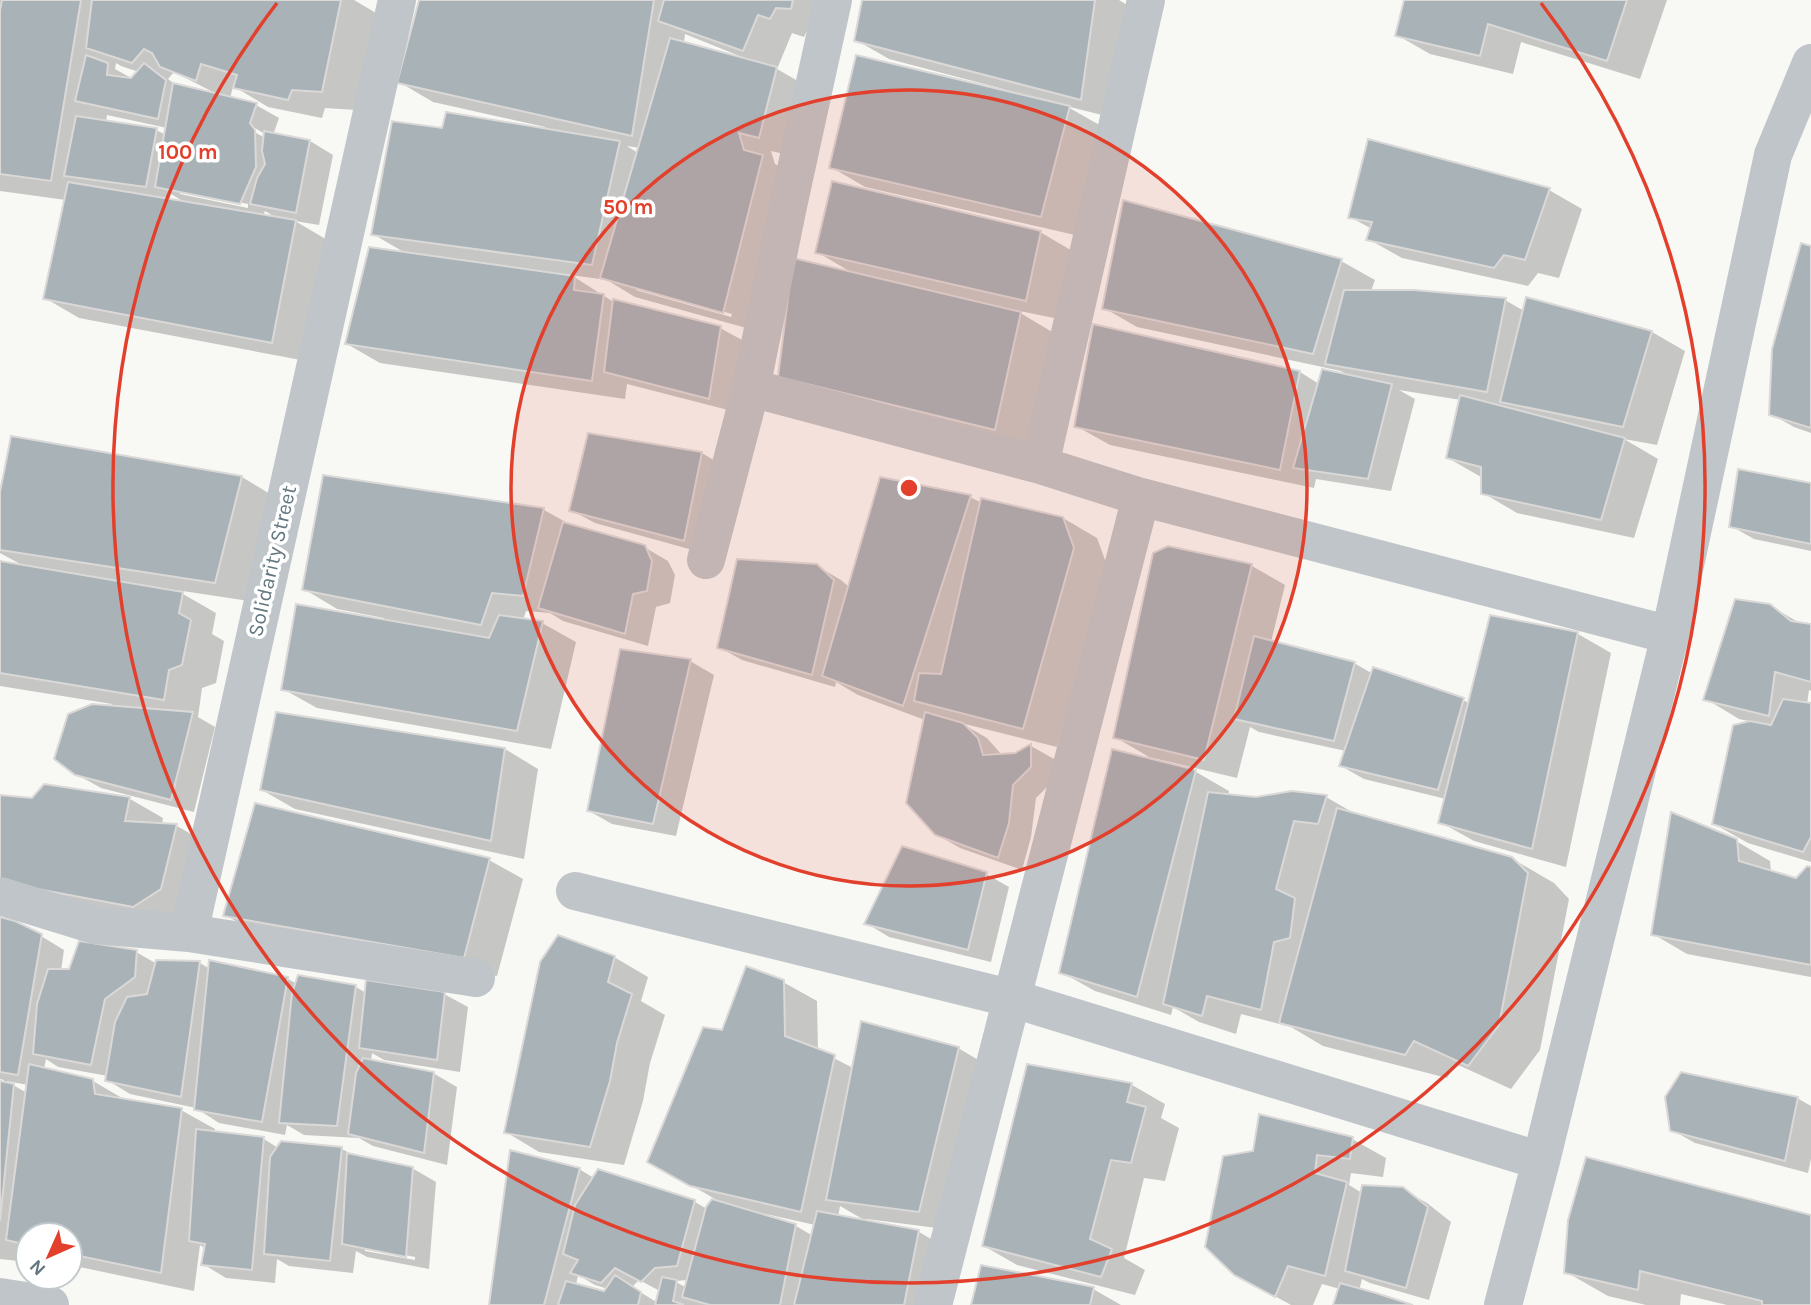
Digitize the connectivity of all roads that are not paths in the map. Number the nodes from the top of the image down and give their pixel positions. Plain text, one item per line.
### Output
1 (397, 0) edge
2 (833, 0) edge
3 (1146, 0) edge
4 (1811, 63) edge
5 (751, 388) junction
6 (1040, 465) junction
7 (1141, 497) junction
8 (706, 560) dead end
9 (1670, 635) junction
10 (575, 891) dead end
11 (0, 896) edge
12 (190, 933) junction
13 (476, 978) dead end
14 (1014, 999) junction
15 (1541, 1161) junction
16 (0, 1297) edge
17 (50, 1305) edge
18 (933, 1305) edge
19 (1503, 1305) edge

1 - 12 street, Solidarity Street
2 - 5 street
3 - 6 street
4 - 9 street
5 - 6 street
5 - 8 street
6 - 7 street
7 - 9 street
7 - 14 street
9 - 15 street
10 - 14 street
11 - 12 street
12 - 13 street
14 - 15 street
14 - 18 street
15 - 19 street
16 - 17 street

